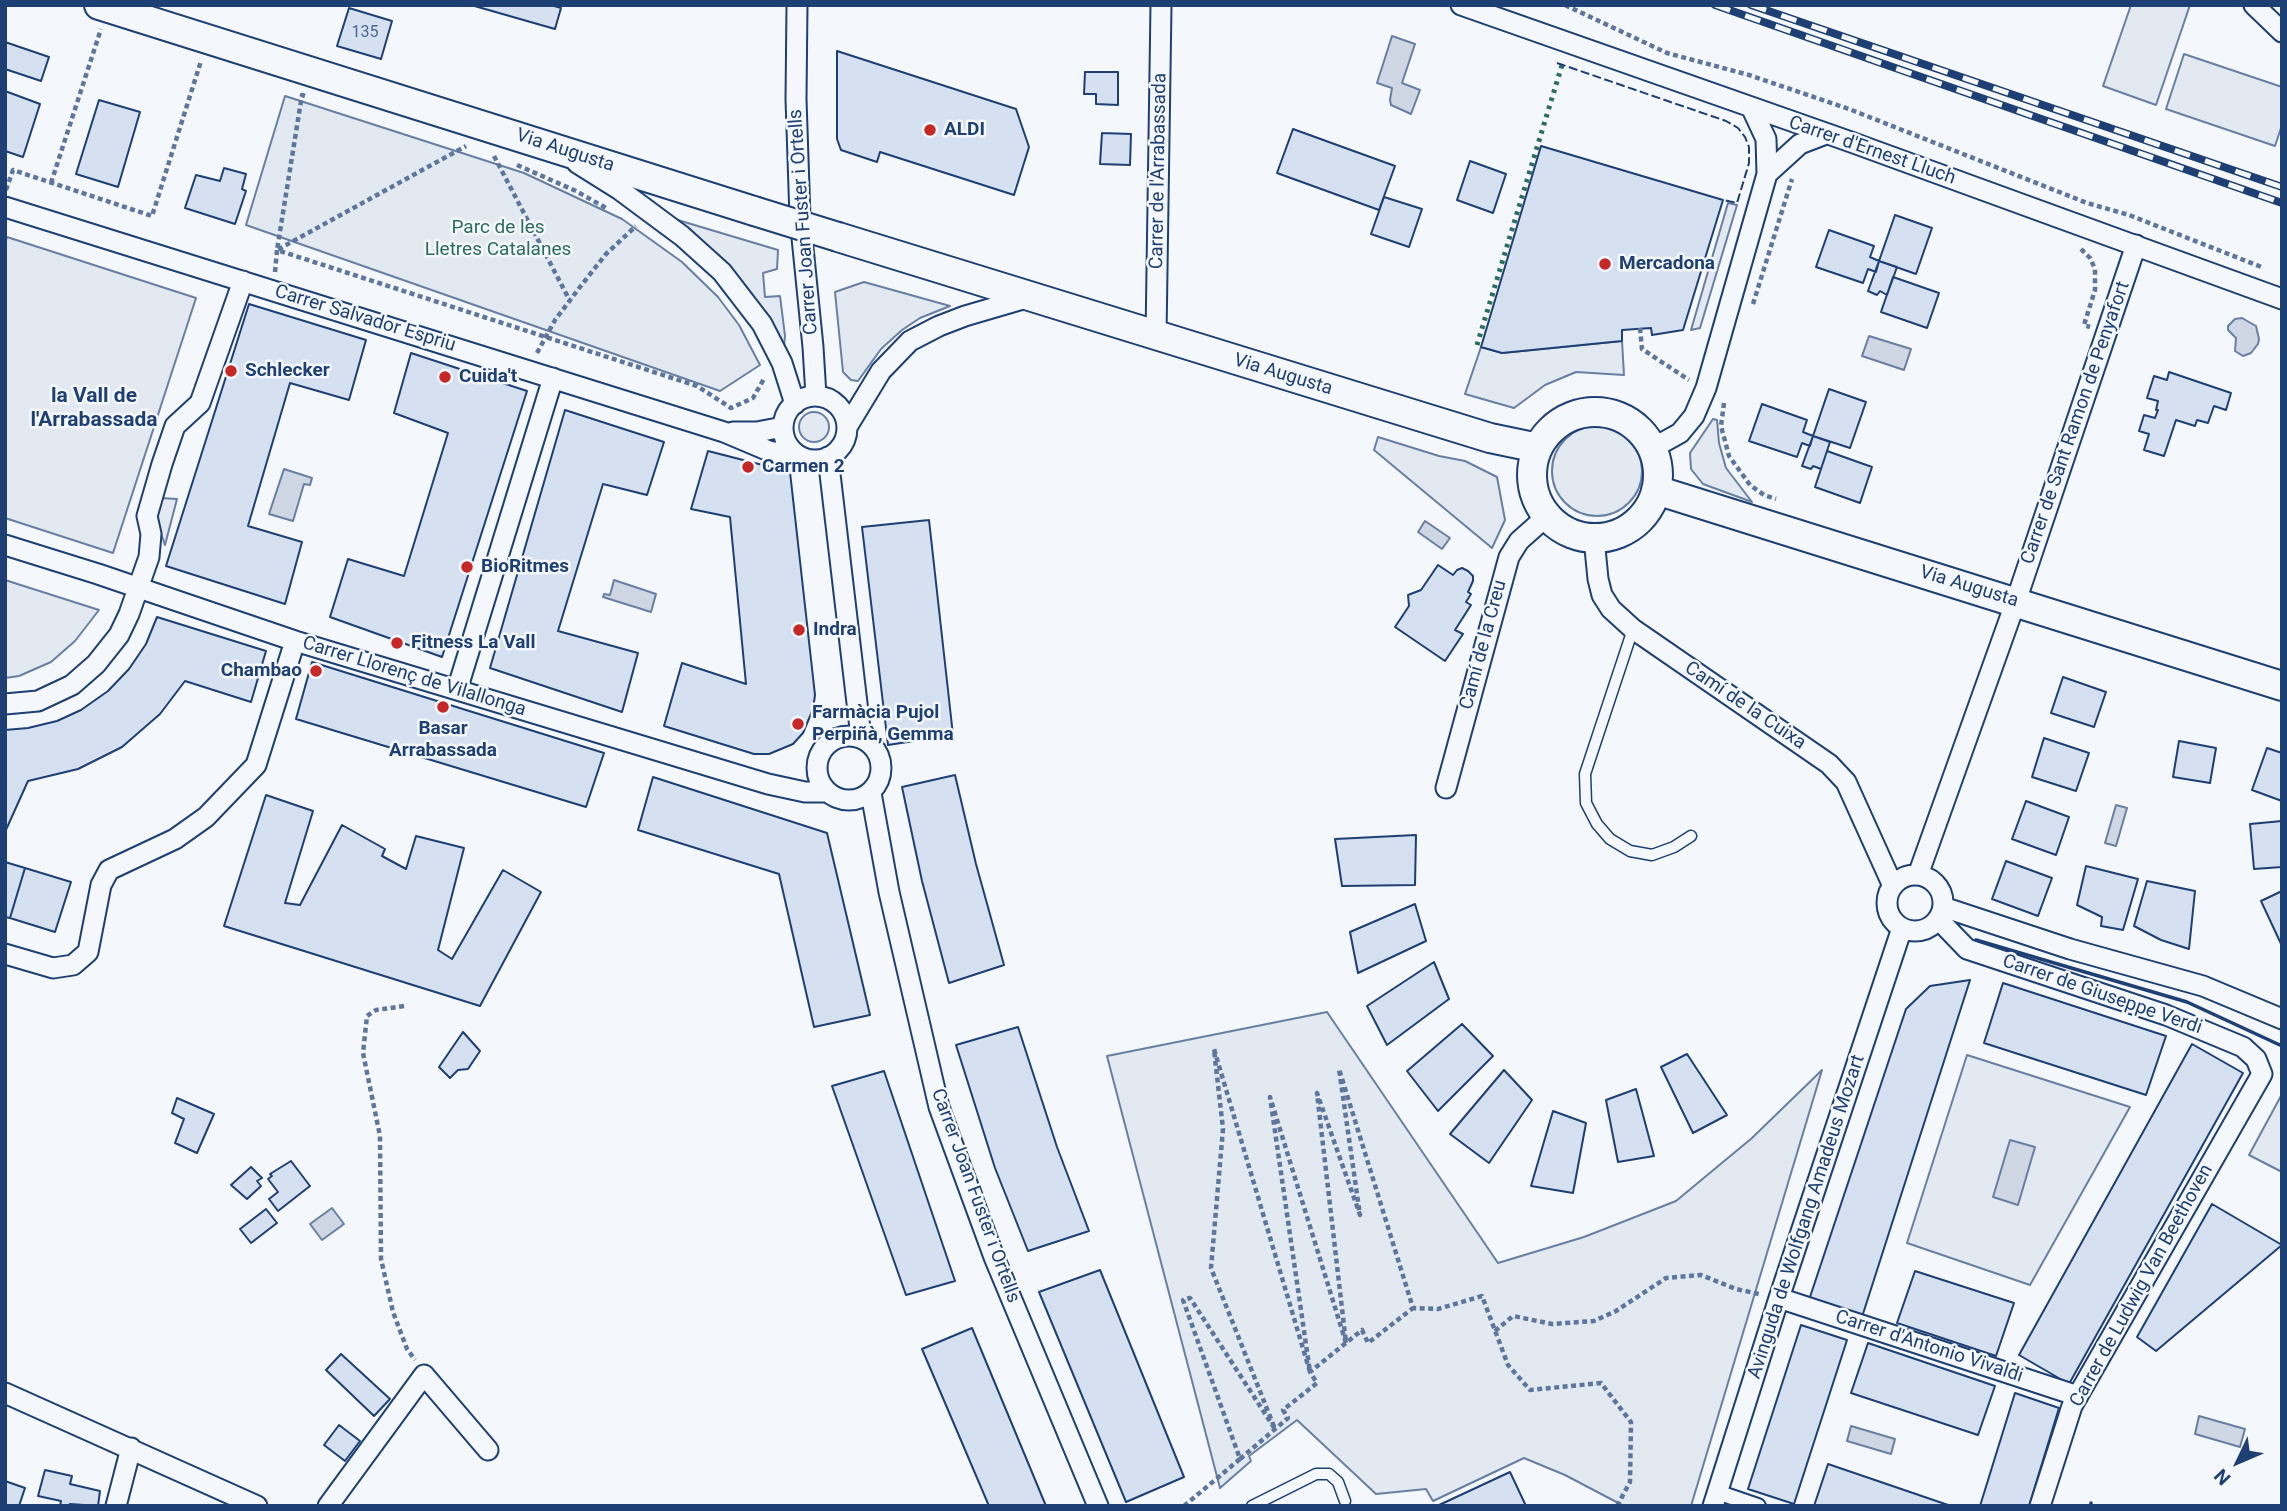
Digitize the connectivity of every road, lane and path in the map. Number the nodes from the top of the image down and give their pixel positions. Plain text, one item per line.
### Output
1 (797, 5) edge
2 (1161, 5) edge
3 (1461, 5) edge
4 (1564, 5) edge
5 (2253, 5) edge
6 (112, 8) edge
7 (2282, 32) edge
8 (208, 40) junction
9 (315, 99) dead end
10 (1752, 109) junction
11 (1826, 134) junction
12 (454, 142) dead end
13 (466, 146) junction
14 (473, 148) dead end
15 (556, 149) junction
16 (488, 153) dead end
17 (495, 156) junction
18 (505, 160) dead end
19 (516, 164) dead end
20 (1795, 172) dead end
21 (1768, 174) junction
22 (51, 183) junction
23 (5, 192) edge
24 (5, 207) edge
25 (613, 212) dead end
26 (625, 218) dead end
27 (637, 225) junction
28 (646, 232) dead end
29 (2075, 245) dead end
30 (2136, 245) junction
31 (277, 250) junction
32 (2269, 271) dead end
33 (243, 281) junction
34 (1030, 297) junction
35 (2282, 299) edge
36 (570, 300) junction
37 (1753, 304) dead end
38 (1640, 328) dead end
39 (2108, 333) junction
40 (546, 336) junction
41 (1156, 336) junction
42 (528, 371) junction
43 (767, 374) dead end
44 (553, 378) junction
45 (1706, 387) junction
46 (816, 396) junction
47 (796, 404) junction
48 (783, 427) junction
49 (848, 427) junction
50 (724, 432) junction
51 (1538, 448) junction
52 (1653, 448) junction
53 (799, 456) junction
54 (828, 457) junction
55 (1656, 490) junction
56 (1777, 500) dead end
57 (1547, 516) junction
58 (1594, 538) junction
59 (5, 545) edge
60 (137, 588) junction
61 (2015, 601) junction
62 (1633, 629) junction
63 (295, 641) junction
64 (2282, 686) edge
65 (457, 690) junction
66 (5, 704) edge
67 (861, 737) junction
68 (1446, 788) dead end
69 (827, 792) junction
70 (871, 793) junction
71 (1691, 836) dead end
72 (1918, 875) junction
73 (1893, 886) junction
74 (1940, 913) junction
75 (1902, 928) junction
76 (5, 954) edge
77 (404, 1006) dead end
78 (2282, 1019) edge
79 (2262, 1074) joint
80 (1779, 1298) junction
81 (1413, 1308) junction
82 (1495, 1331) junction
83 (1346, 1343) junction
84 (1310, 1373) junction
85 (424, 1375) junction
86 (5, 1392) edge
87 (2078, 1396) junction
88 (1275, 1429) junction
89 (131, 1448) junction
90 (488, 1450) dead end
91 (1240, 1459) junction
92 (1715, 1499) edge
93 (1345, 1500) dead end
94 (116, 1506) edge
95 (257, 1506) edge
96 (328, 1506) edge
97 (1098, 1506) edge
98 (1184, 1506) edge
99 (1252, 1506) edge
100 (1617, 1506) edge
101 (1758, 1506) edge
102 (2040, 1506) edge

1 - 46 street, Carrer Joan Fuster i Ortells
2 - 41 street, Carrer de l'Arrabassada
3 - 10 street, Carrer d'Ernest Lluch
4 - 32 path
5 - 7 street
6 - 8 main road, Via Augusta
6 - 22 path
8 - 15 main road, Via Augusta
8 - 22 path
9 - 31 path
10 - 11 street, Carrer d'Ernest Lluch
10 - 21 street
11 - 21 street
11 - 30 street, Carrer d'Ernest Lluch
12 - 13 path
13 - 14 path
13 - 31 path
15 - 34 main road, Via Augusta, bridge
15 - 47 street, Carrer Joan Fuster i Ortells
16 - 17 path
17 - 18 path
17 - 36 path
19 - 25 path
20 - 37 path
21 - 45 street
22 - 23 path
24 - 33 street, Carrer Salvador Espriu
26 - 27 path
27 - 28 path
27 - 36 path
29 - 39 path
30 - 35 street, Carrer d'Ernest Lluch
30 - 39 street, Carrer de Sant Ramon de Penyafort
31 - 40 path
33 - 42 street, Carrer Salvador Espriu
33 - 60 street
34 - 41 main road, Via Augusta
34 - 49 street
36 - 40 path
38 - 45 path
39 - 61 street, Carrer de Sant Ramon de Penyafort
40 - 42 path
40 - 43 path
41 - 51 main road, Via Augusta
42 - 44 street, Carrer Salvador Espriu
44 - 50 street, Carrer Salvador Espriu
44 - 65 street
45 - 52 street
45 - 56 path
46 - 47 street
46 - 49 street
47 - 48 street
48 - 50 street, Carrer Salvador Espriu
48 - 53 street
49 - 54 street
50 - 53 street, Carrer Salvador Espriu
51 - 52 main road
51 - 57 main road
52 - 55 main road
53 - 54 street
54 - 67 street
55 - 58 main road
55 - 61 main road, Via Augusta
57 - 58 main road
57 - 68 street, Camí de la Creu
58 - 62 street, Camí de la Cuixa
59 - 60 street, Carrer Llorenç de Vilallonga
60 - 63 street, Carrer Llorenç de Vilallonga
60 - 66 street
61 - 64 main road, Via Augusta
61 - 72 street, Carrer de Sant Ramon de Penyafort
62 - 71 lane
62 - 73 street, Camí de la Cuixa
63 - 65 street, Carrer Llorenç de Vilallonga
63 - 76 street
65 - 69 street, Carrer Llorenç de Vilallonga
67 - 69 street
67 - 70 street
69 - 70 street
70 - 97 street, Carrer Joan Fuster i Ortells
72 - 73 street
72 - 74 street
73 - 75 street
74 - 75 street
74 - 78 street
74 - 79 street, Carrer de Giuseppe Verdi
75 - 80 street, Avinguda de Wolfgang Amadeus Mozart
77 - 85 path
79 - 87 street, Carrer de Ludwig Van Beethoven
80 - 82 path
80 - 87 street, Carrer d'Antonio Vivaldi
80 - 92 street, Avinguda de Wolfgang Amadeus Mozart
81 - 82 path
81 - 83 path
81 - 83 path
82 - 100 path
83 - 84 path
83 - 84 path
84 - 88 path
84 - 88 path
85 - 90 street
85 - 96 street
86 - 89 street
87 - 102 street, Carrer de Ludwig Van Beethoven
88 - 91 path
88 - 91 path
89 - 94 street
89 - 95 street
91 - 98 path
92 - 101 street
93 - 99 lane

